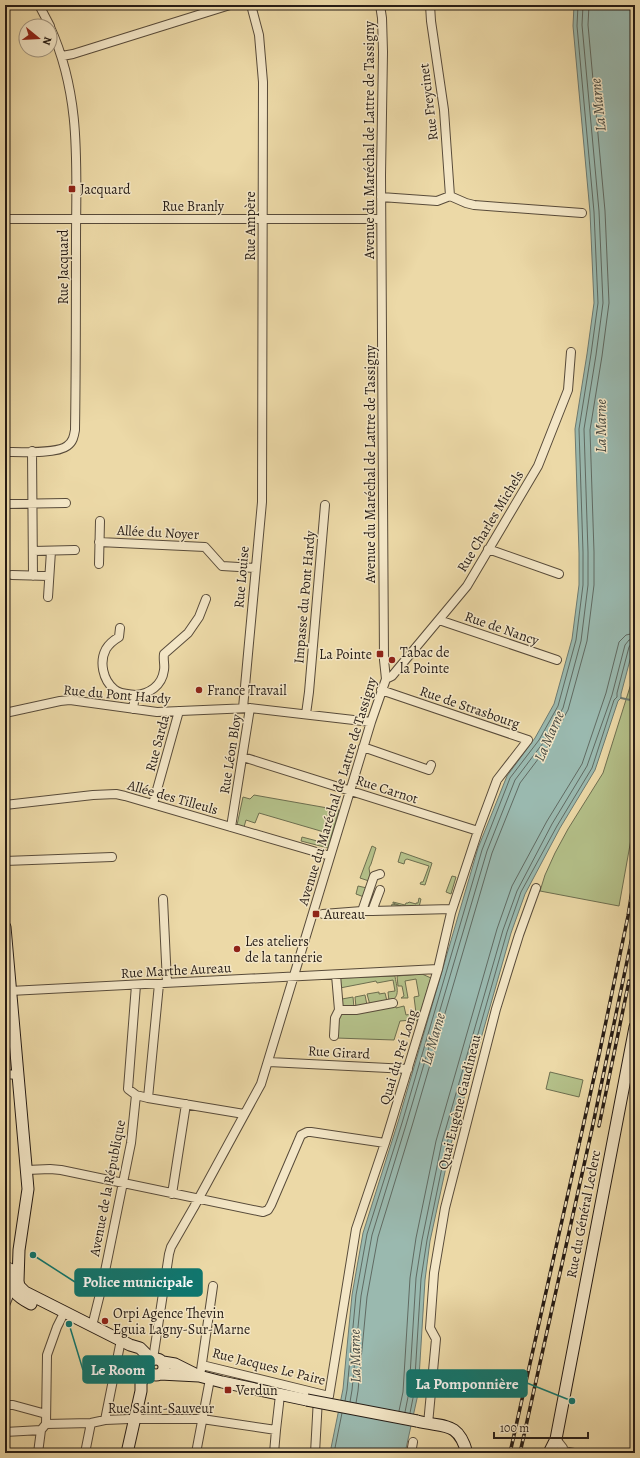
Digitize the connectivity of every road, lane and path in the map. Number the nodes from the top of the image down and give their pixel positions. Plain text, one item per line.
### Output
1 (39, 5) edge
2 (230, 5) edge
3 (251, 5) edge
4 (380, 5) edge
5 (430, 5) edge
6 (46, 18) edge
7 (58, 46) edge
8 (62, 56) junction
9 (450, 196) junction
10 (381, 197) junction
11 (582, 213) dead end
12 (5, 219) edge
13 (263, 219) junction
14 (381, 219) junction
15 (76, 220) junction
16 (571, 352) dead end
17 (263, 448) joint
18 (32, 451) junction
19 (5, 452) edge
20 (33, 503) junction
21 (66, 503) dead end
22 (5, 504) edge
23 (325, 505) dead end
24 (100, 521) dead end
25 (99, 542) junction
26 (75, 550) dead end
27 (488, 550) junction
28 (33, 551) junction
29 (51, 551) junction
30 (99, 564) dead end
31 (255, 568) junction
32 (559, 574) dead end
33 (12, 575) dead end
34 (33, 576) junction
35 (49, 576) junction
36 (48, 597) dead end
37 (206, 599) dead end
38 (439, 620) junction
39 (120, 628) dead end
40 (557, 660) dead end
41 (386, 679) junction
42 (381, 690) junction
43 (134, 695) junction
44 (247, 708) junction
45 (133, 709) junction
46 (179, 712) junction
47 (5, 713) edge
48 (306, 714) junction
49 (371, 722) junction
50 (528, 740) joint
51 (363, 747) junction
52 (244, 757) junction
53 (431, 765) dead end
54 (350, 791) junction
55 (153, 804) junction
56 (5, 805) edge
57 (231, 827) junction
58 (478, 831) junction
59 (112, 856) dead end
60 (330, 856) junction
61 (5, 861) edge
62 (380, 874) dead end
63 (536, 888) dead end
64 (380, 890) dead end
65 (163, 899) dead end
66 (452, 909) junction
67 (372, 911) junction
68 (362, 912) junction
69 (323, 914) dead end
70 (5, 927) edge
71 (438, 970) junction
72 (336, 975) junction
73 (293, 977) junction
74 (163, 984) junction
75 (136, 985) junction
76 (10, 990) junction
77 (393, 1003) dead end
78 (339, 1010) junction
79 (635, 1027) edge
80 (334, 1036) dead end
81 (269, 1062) junction
82 (408, 1069) junction
83 (5, 1074) edge
84 (18, 1075) junction
85 (136, 1095) junction
86 (148, 1098) junction
87 (186, 1104) junction
88 (244, 1114) junction
89 (385, 1143) junction
90 (27, 1170) junction
91 (123, 1183) junction
92 (172, 1194) junction
93 (199, 1199) junction
94 (9, 1275) edge
95 (213, 1286) dead end
96 (5, 1305) edge
97 (63, 1316) junction
98 (79, 1319) junction
99 (92, 1326) junction
100 (126, 1343) junction
101 (202, 1365) junction
102 (154, 1367) junction
103 (199, 1376) junction
104 (210, 1379) junction
105 (318, 1392) junction
106 (280, 1395) junction
107 (329, 1396) joint
108 (5, 1405) edge
109 (46, 1414) junction
110 (134, 1419) junction
111 (202, 1419) junction
112 (105, 1420) junction
113 (91, 1423) junction
114 (425, 1423) junction
115 (44, 1427) junction
116 (276, 1430) junction
117 (5, 1432) edge
118 (276, 1442) junction
119 (413, 1442) dead end
120 (554, 1449) edge
121 (38, 1453) edge
122 (85, 1453) edge
123 (127, 1453) edge
124 (196, 1453) edge
125 (274, 1453) edge
126 (280, 1453) edge
127 (315, 1453) edge
128 (411, 1453) edge
129 (461, 1453) edge
130 (467, 1453) edge
131 (574, 1453) edge

1 - 6 street, Rue Jacquard
2 - 8 street
3 - 13 street, Rue Ampère
4 - 10 street, Avenue du Maréchal de Lattre de Tassigny
5 - 9 street, Rue Freycinet
7 - 8 street, Rue Jacquard
8 - 15 street, Rue Jacquard
9 - 10 street
9 - 11 street
10 - 14 street, Avenue du Maréchal de Lattre de Tassigny
12 - 15 street, Rue Branly
13 - 14 street, Rue Branly
13 - 15 street, Rue Branly
13 - 17 street, Rue Ampère
14 - 41 street, Avenue du Maréchal de Lattre de Tassigny
15 - 18 street, Rue Jacquard
16 - 27 street, Rue Charles Michels
17 - 31 street, Rue Louise
18 - 19 street, Rue Jacquard
18 - 20 street
20 - 21 street
20 - 22 street
20 - 28 street
23 - 48 street, Impasse du Pont Hardy
24 - 25 street, Allée du Noyer
25 - 30 street, Allée du Noyer
25 - 31 street, Allée du Noyer
26 - 29 street
27 - 32 street
27 - 38 street, Rue Charles Michels
28 - 29 street
28 - 34 street
29 - 35 street
31 - 44 street, Rue Louise
33 - 34 street
34 - 35 street
35 - 36 street
37 - 43 street
38 - 40 street, Rue de Nancy
38 - 41 street, Rue Charles Michels
39 - 43 street
41 - 42 street, Avenue du Maréchal de Lattre de Tassigny
42 - 49 street, Avenue du Maréchal de Lattre de Tassigny
42 - 50 street, Rue de Strasbourg
43 - 45 street
44 - 46 street, Rue du Pont Hardy
44 - 48 street, Rue du Pont Hardy
44 - 52 street, Rue Léon Bloy
45 - 46 street, Rue du Pont Hardy
45 - 47 street, Rue du Pont Hardy
46 - 55 street, Rue Sarda
48 - 49 street, Rue du Pont Hardy
49 - 51 street, Avenue du Maréchal de Lattre de Tassigny
50 - 58 street, Quai du Pré Long
51 - 53 street
51 - 54 street, Avenue du Maréchal de Lattre de Tassigny
52 - 54 street, Rue Carnot
52 - 57 street, Rue Léon Bloy
54 - 58 street, Rue Carnot
54 - 60 street, Avenue du Maréchal de Lattre de Tassigny
55 - 56 street, Allée des Tilleuls
55 - 57 street, Allée des Tilleuls
57 - 60 street, Allée des Tilleuls
58 - 66 street, Quai du Pré Long
59 - 61 street
60 - 73 street, Avenue du Maréchal de Lattre de Tassigny
62 - 68 street
63 - 114 street, Quai Eugène Gaudineau
64 - 67 street
65 - 74 street
66 - 67 street
66 - 71 street, Quai du Pré Long
67 - 68 street
68 - 69 street
70 - 76 main road
71 - 72 street, Rue Marthe Aureau
71 - 82 street, Quai du Pré Long
72 - 73 street, Rue Marthe Aureau
72 - 78 street
73 - 74 street, Rue Marthe Aureau
73 - 81 street, Avenue du Maréchal de Lattre de Tassigny
74 - 75 street, Rue Marthe Aureau
74 - 86 street
75 - 76 street, Rue Marthe Aureau
75 - 85 street
76 - 84 main road
77 - 78 street
78 - 80 street
79 - 120 main road, Rue du Général Leclerc
81 - 82 street, Rue Girard
81 - 88 street, Avenue du Maréchal de Lattre de Tassigny
82 - 89 street, Quai du Pré Long
83 - 84 street
84 - 90 main road
85 - 86 street
85 - 91 street, Avenue de la République
86 - 87 street
87 - 88 street
87 - 92 street
88 - 93 street, Avenue du Maréchal de Lattre de Tassigny
89 - 93 street
89 - 107 street, Quai du Pré Long
90 - 91 street
90 - 94 main road
91 - 92 street
91 - 99 street, Avenue de la République
92 - 93 street
93 - 102 street, Avenue du Maréchal de Lattre de Tassigny
94 - 96 street
94 - 97 main road
94 - 98 main road
95 - 101 street
97 - 98 main road
97 - 109 street
98 - 99 main road
99 - 100 main road
100 - 102 main road
100 - 112 street
101 - 103 street
101 - 105 street, Rue Jacques Le Paire
102 - 103 main road
102 - 110 main road
103 - 104 main road
104 - 106 main road
104 - 111 street
105 - 107 street, Rue Jacques Le Paire
105 - 127 street
106 - 114 main road, bridge
106 - 116 street
108 - 109 street
109 - 115 street
110 - 111 street, Rue Saint-Sauveur
110 - 112 street, Rue Saint-Sauveur
110 - 123 main road
111 - 116 street, Rue Saint-Sauveur
111 - 124 street
112 - 113 street, Rue Saint-Sauveur
113 - 115 street, Rue Saint-Sauveur
113 - 122 street
114 - 129 main road
114 - 130 main road
115 - 117 street, Rue Saint-Sauveur
115 - 121 street
116 - 118 street
118 - 125 street
118 - 126 street
119 - 128 street
120 - 131 street

